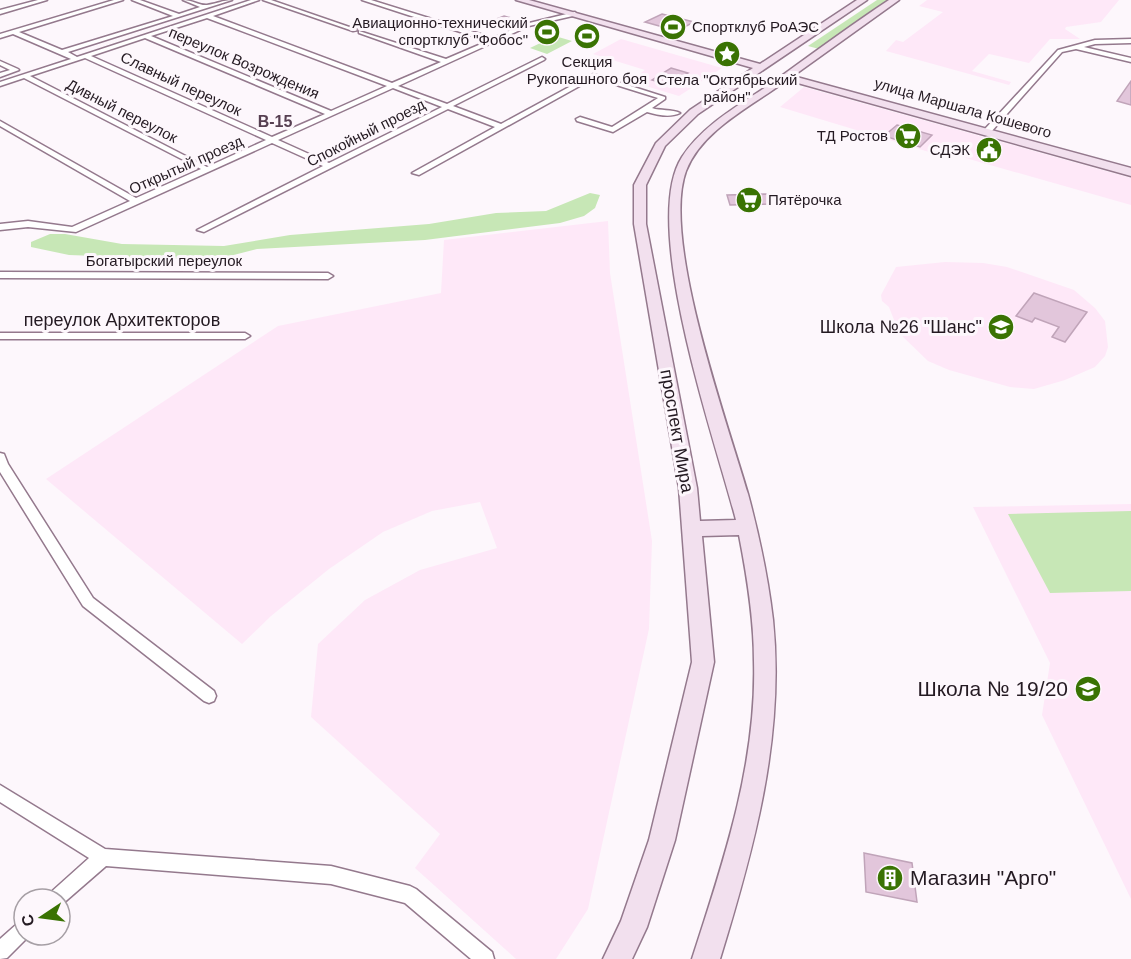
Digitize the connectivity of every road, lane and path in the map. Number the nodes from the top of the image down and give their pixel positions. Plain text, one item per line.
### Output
1 (45, 0) edge
2 (120, 0) edge
3 (135, 0) edge
4 (186, 0) edge
5 (229, 0) edge
6 (256, 0) edge
7 (266, 0) edge
8 (365, 0) edge
9 (522, 0) edge
10 (863, 0) edge
11 (895, 0) edge
12 (205, 7) junction
13 (0, 12) edge
14 (179, 15) junction
15 (574, 15) junction
16 (207, 16) junction
17 (14, 32) junction
18 (0, 36) edge
19 (145, 36) junction
20 (495, 41) junction
21 (1131, 41) edge
22 (792, 45) junction
23 (1074, 46) junction
24 (62, 52) junction
25 (818, 52) junction
26 (86, 56) junction
27 (77, 59) junction
28 (542, 59) dead end
29 (1131, 60) edge
30 (448, 62) junction
31 (0, 63) edge
32 (760, 66) junction
33 (0, 75) edge
34 (24, 76) junction
35 (786, 76) junction
36 (0, 84) edge
37 (394, 86) junction
38 (448, 106) junction
39 (646, 109) junction
40 (685, 113) junction
41 (332, 114) junction
42 (580, 119) dead end
43 (725, 120) junction
44 (0, 123) edge
45 (500, 126) junction
46 (988, 130) junction
47 (272, 141) junction
48 (329, 166) junction
49 (208, 170) junction
50 (1131, 171) edge
51 (416, 172) dead end
52 (137, 202) junction
53 (0, 227) edge
54 (201, 230) dead end
55 (0, 275) edge
56 (328, 276) dead end
57 (0, 336) edge
58 (245, 336) dead end
59 (0, 457) edge
60 (747, 527) junction
61 (693, 529) junction
62 (209, 696) dead end
63 (0, 793) edge
64 (103, 857) junction
65 (70, 887) edge
66 (12, 940) edge
67 (0, 951) edge
68 (485, 959) edge
69 (618, 959) edge
70 (706, 959) edge

1 - 13 street
2 - 17 street
3 - 14 street
4 - 12 street
5 - 12 street
6 - 16 street
7 - 30 street
8 - 20 street
9 - 15 main road
10 - 22 main road, проспект Мира
11 - 25 main road
12 - 14 street
14 - 24 street
15 - 20 street, Открытый проезд
15 - 32 main road
16 - 19 street
16 - 37 street
17 - 18 street
17 - 24 street
19 - 26 street
19 - 41 street, переулок Возрождения
20 - 30 street, Открытый проезд
21 - 23 street
22 - 25 main road
22 - 32 main road, проспект Мира
23 - 29 street
23 - 46 street
24 - 27 street
25 - 35 main road
26 - 27 street
26 - 47 street, Славный переулок
27 - 34 street
28 - 38 street, Спокойный проезд
30 - 37 street, Открытый проезд
31 - 33 street
32 - 40 main road, проспект Мира
34 - 36 street
34 - 49 street, Дивный переулок
35 - 43 main road
35 - 46 main road, улица Маршала Кошевого
35 - 50 main road
37 - 38 street
37 - 41 street, Открытый проезд
38 - 45 street
38 - 48 street, Спокойный проезд
39 - 40 street
39 - 42 street
39 - 45 street
40 - 43 main road
40 - 61 main road, проспект Мира
41 - 47 street, Открытый проезд
43 - 60 main road
44 - 52 street
45 - 51 street
46 - 50 main road, улица Маршала Кошевого
47 - 48 street, Славный переулок
47 - 49 street, Открытый проезд
48 - 54 street, Спокойный проезд
49 - 52 street, Открытый проезд
52 - 53 street, Открытый проезд
55 - 56 street, Богатырский переулок
57 - 58 street, переулок Архитекторов
59 - 62 street
60 - 61 main road
60 - 70 main road
61 - 69 main road, проспект Мира
63 - 64 street
64 - 65 street
64 - 68 street
66 - 67 street

